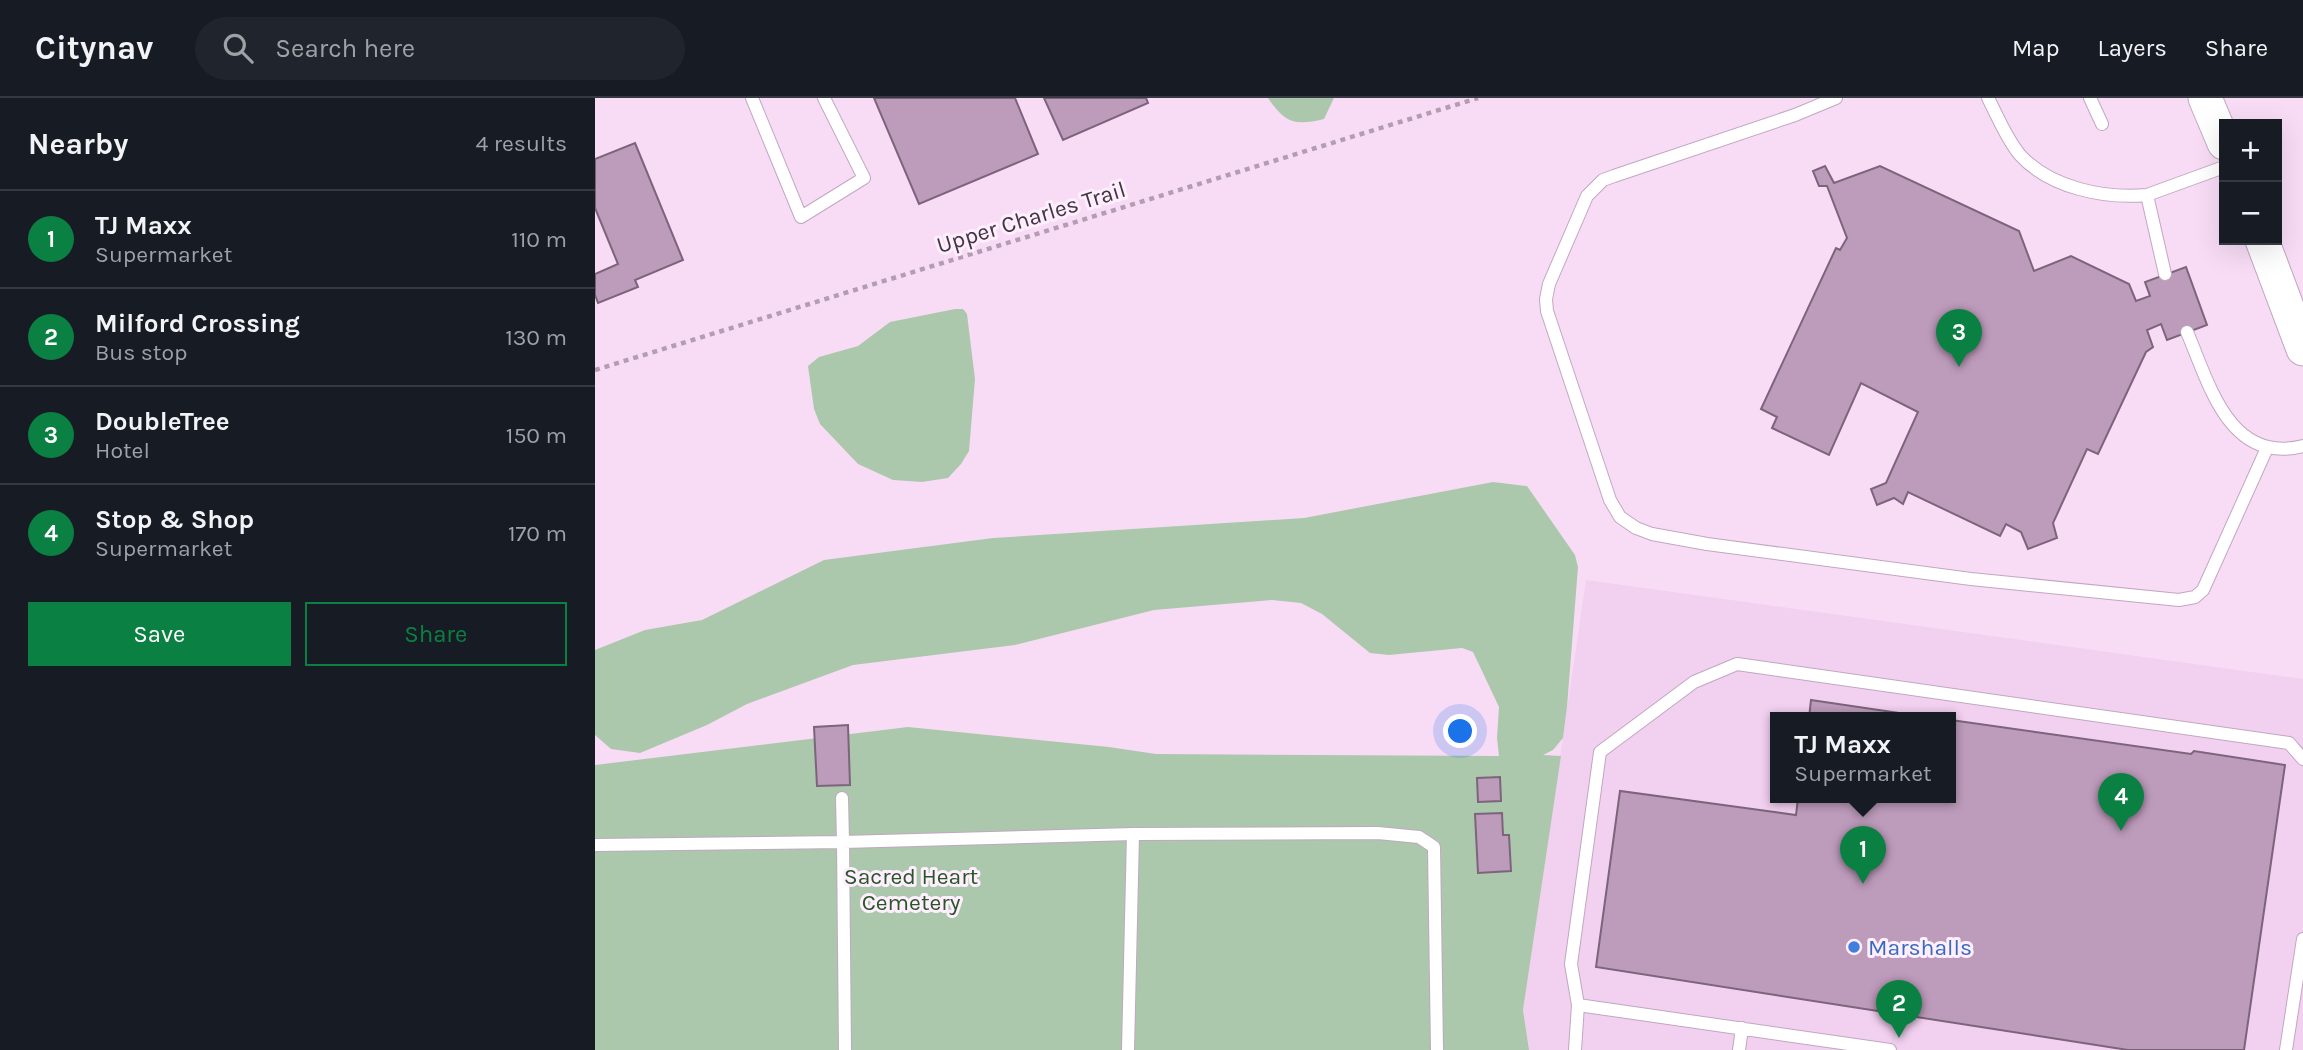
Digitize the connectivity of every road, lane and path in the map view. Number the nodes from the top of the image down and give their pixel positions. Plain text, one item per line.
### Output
1 (752, 98) edge
2 (824, 98) edge
3 (1478, 98) edge
4 (1836, 98) edge
5 (1987, 98) edge
6 (2090, 98) edge
7 (2205, 98) edge
8 (2102, 124) dead end
9 (2219, 132) edge
10 (2219, 169) edge
11 (2147, 195) junction
12 (2264, 245) edge
13 (2165, 274) dead end
14 (2187, 332) dead end
15 (2303, 349) edge
16 (595, 370) edge
17 (2303, 446) edge
18 (2267, 448) junction
19 (2303, 760) edge
20 (842, 798) dead end
21 (1133, 834) junction
22 (843, 842) junction
23 (595, 845) edge
24 (2303, 939) edge
25 (1578, 1005) junction
26 (1741, 1028) junction
27 (845, 1050) edge
28 (1128, 1050) edge
29 (1437, 1050) edge
30 (1575, 1050) edge
31 (1739, 1050) edge
32 (1891, 1050) edge
33 (2286, 1050) edge

1 - 2 lane
3 - 16 path, Upper Charles Trail
4 - 18 lane
5 - 11 lane
6 - 8 lane
7 - 9 main road
10 - 11 lane
11 - 13 lane
12 - 15 main road
14 - 18 lane
17 - 18 lane
19 - 25 lane
20 - 22 lane
21 - 22 lane
21 - 28 lane
21 - 29 lane
22 - 23 lane
22 - 27 lane
24 - 33 lane
25 - 26 lane
25 - 30 lane
26 - 31 lane
26 - 32 lane

